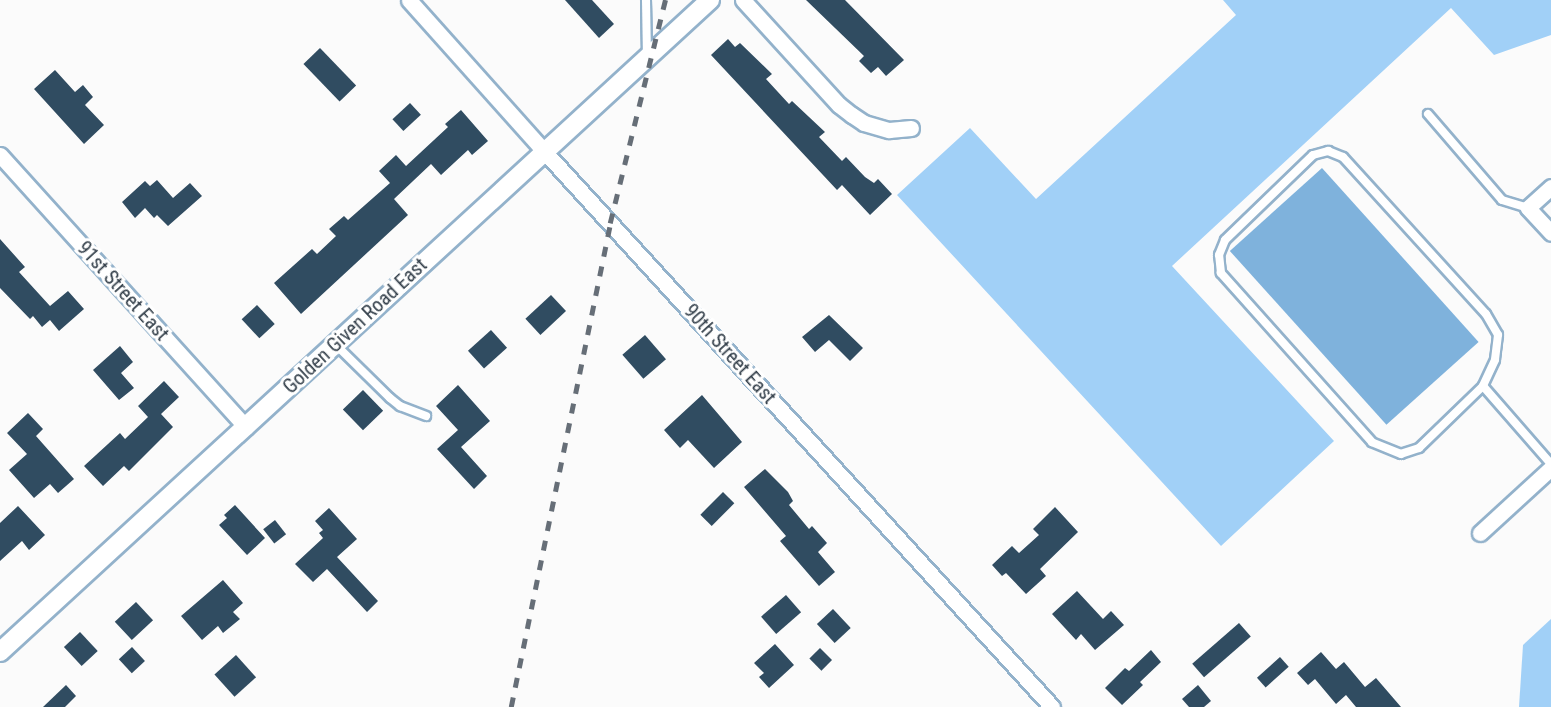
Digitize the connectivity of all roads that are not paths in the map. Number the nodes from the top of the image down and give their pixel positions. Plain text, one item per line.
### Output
1 (409, 0) edge
2 (646, 0) edge
3 (710, 0) edge
4 (743, 0) edge
5 (647, 57) junction
6 (1428, 114) dead end
7 (911, 128) dead end
8 (544, 152) junction
9 (0, 154) edge
10 (1551, 187) edge
11 (1528, 208) junction
12 (1551, 233) edge
13 (335, 344) junction
14 (1483, 386) junction
15 (426, 416) dead end
16 (246, 427) junction
17 (1551, 466) edge
18 (1480, 533) dead end
19 (0, 652) edge
20 (1052, 707) edge

1 - 8 street, 90th Street East
2 - 5 lane
3 - 5 street, Golden Given Road East
4 - 7 street
5 - 8 street, Golden Given Road East
6 - 11 lane
8 - 13 street, Golden Given Road East
8 - 20 street, 90th Street East
9 - 16 street, 91st Street East
10 - 11 street
11 - 12 street
13 - 15 lane
13 - 16 street, Golden Given Road East
14 - 14 lane
14 - 17 lane
16 - 19 street, Golden Given Road East
17 - 18 street

